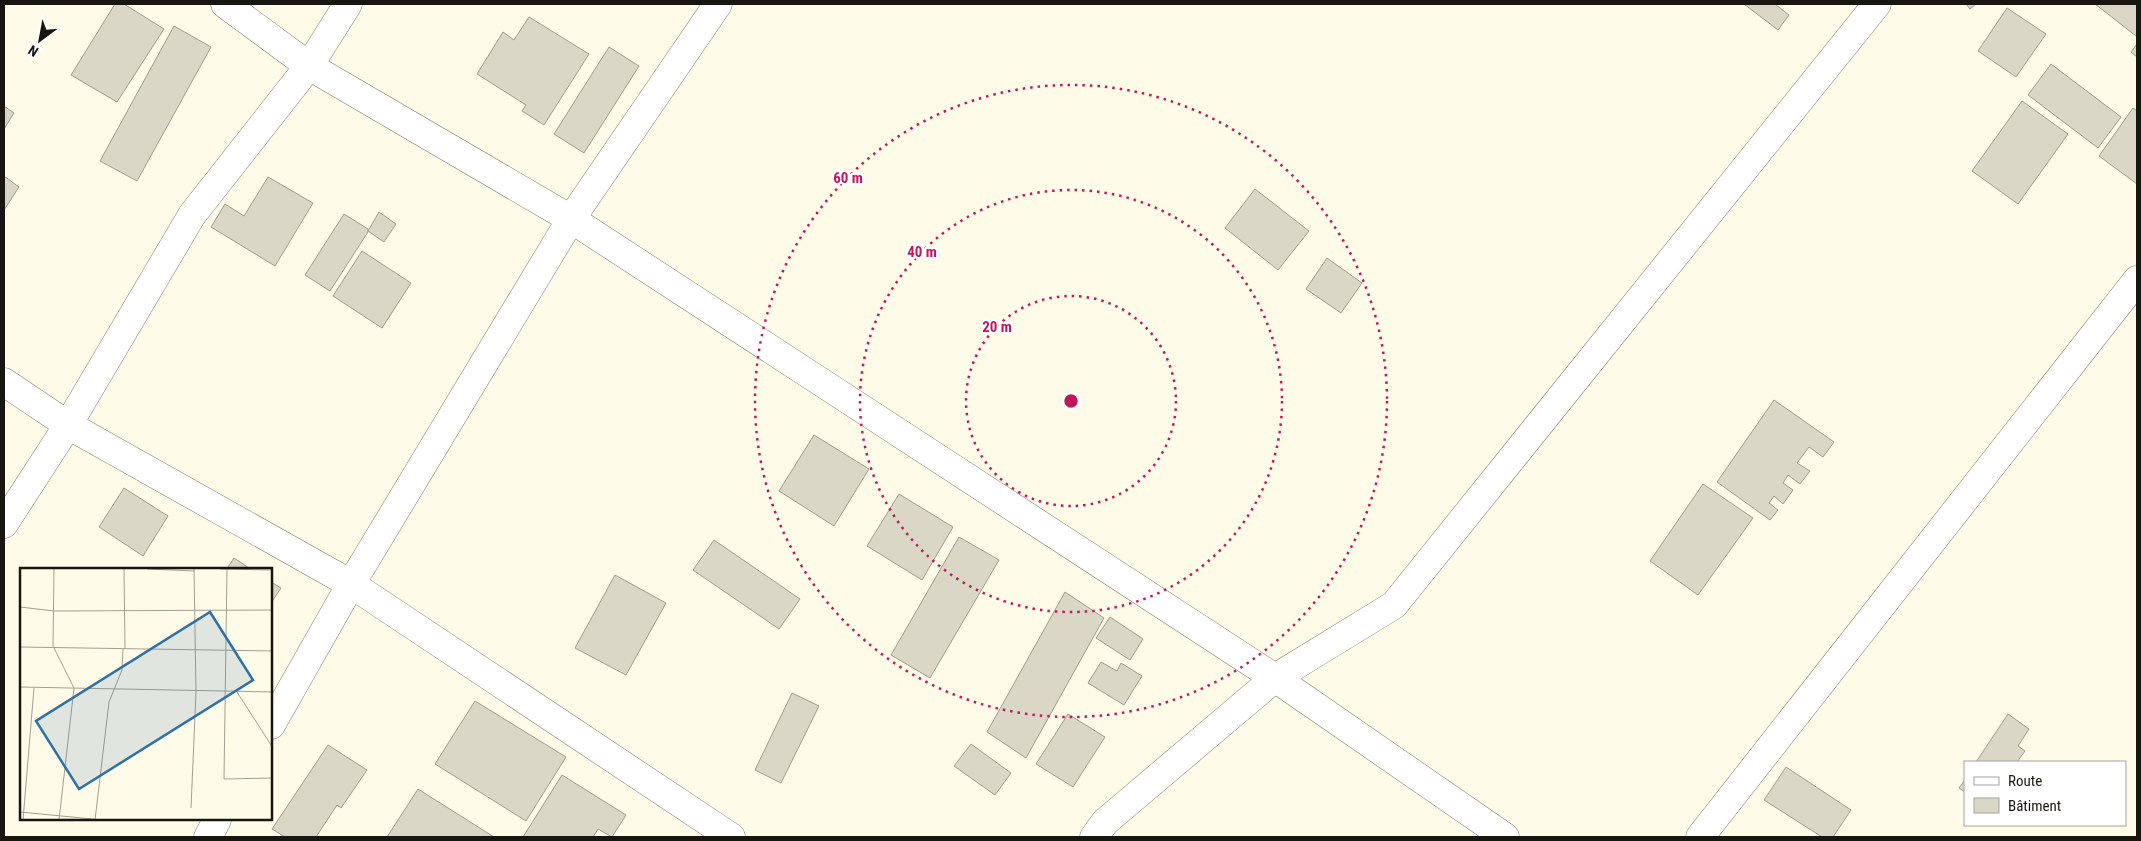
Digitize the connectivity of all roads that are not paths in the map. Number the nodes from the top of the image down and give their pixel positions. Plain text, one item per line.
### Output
1 (225, 4) edge
2 (348, 4) edge
3 (718, 4) edge
4 (1877, 4) edge
5 (309, 66) junction
6 (571, 219) junction
7 (2137, 280) edge
8 (4, 382) edge
9 (68, 425) junction
10 (4, 524) edge
11 (351, 584) junction
12 (1276, 678) junction
13 (272, 723) edge
14 (217, 821) edge
15 (208, 837) edge
16 (731, 837) edge
17 (1094, 837) edge
18 (1505, 837) edge
19 (1700, 837) edge

1 - 5 street
2 - 5 street
3 - 6 street
4 - 12 street
5 - 6 street
5 - 9 street
6 - 11 street
6 - 12 street
7 - 19 street
8 - 9 street
9 - 10 street
9 - 11 street
11 - 13 street
11 - 16 street
12 - 17 street
12 - 18 street
14 - 15 street

